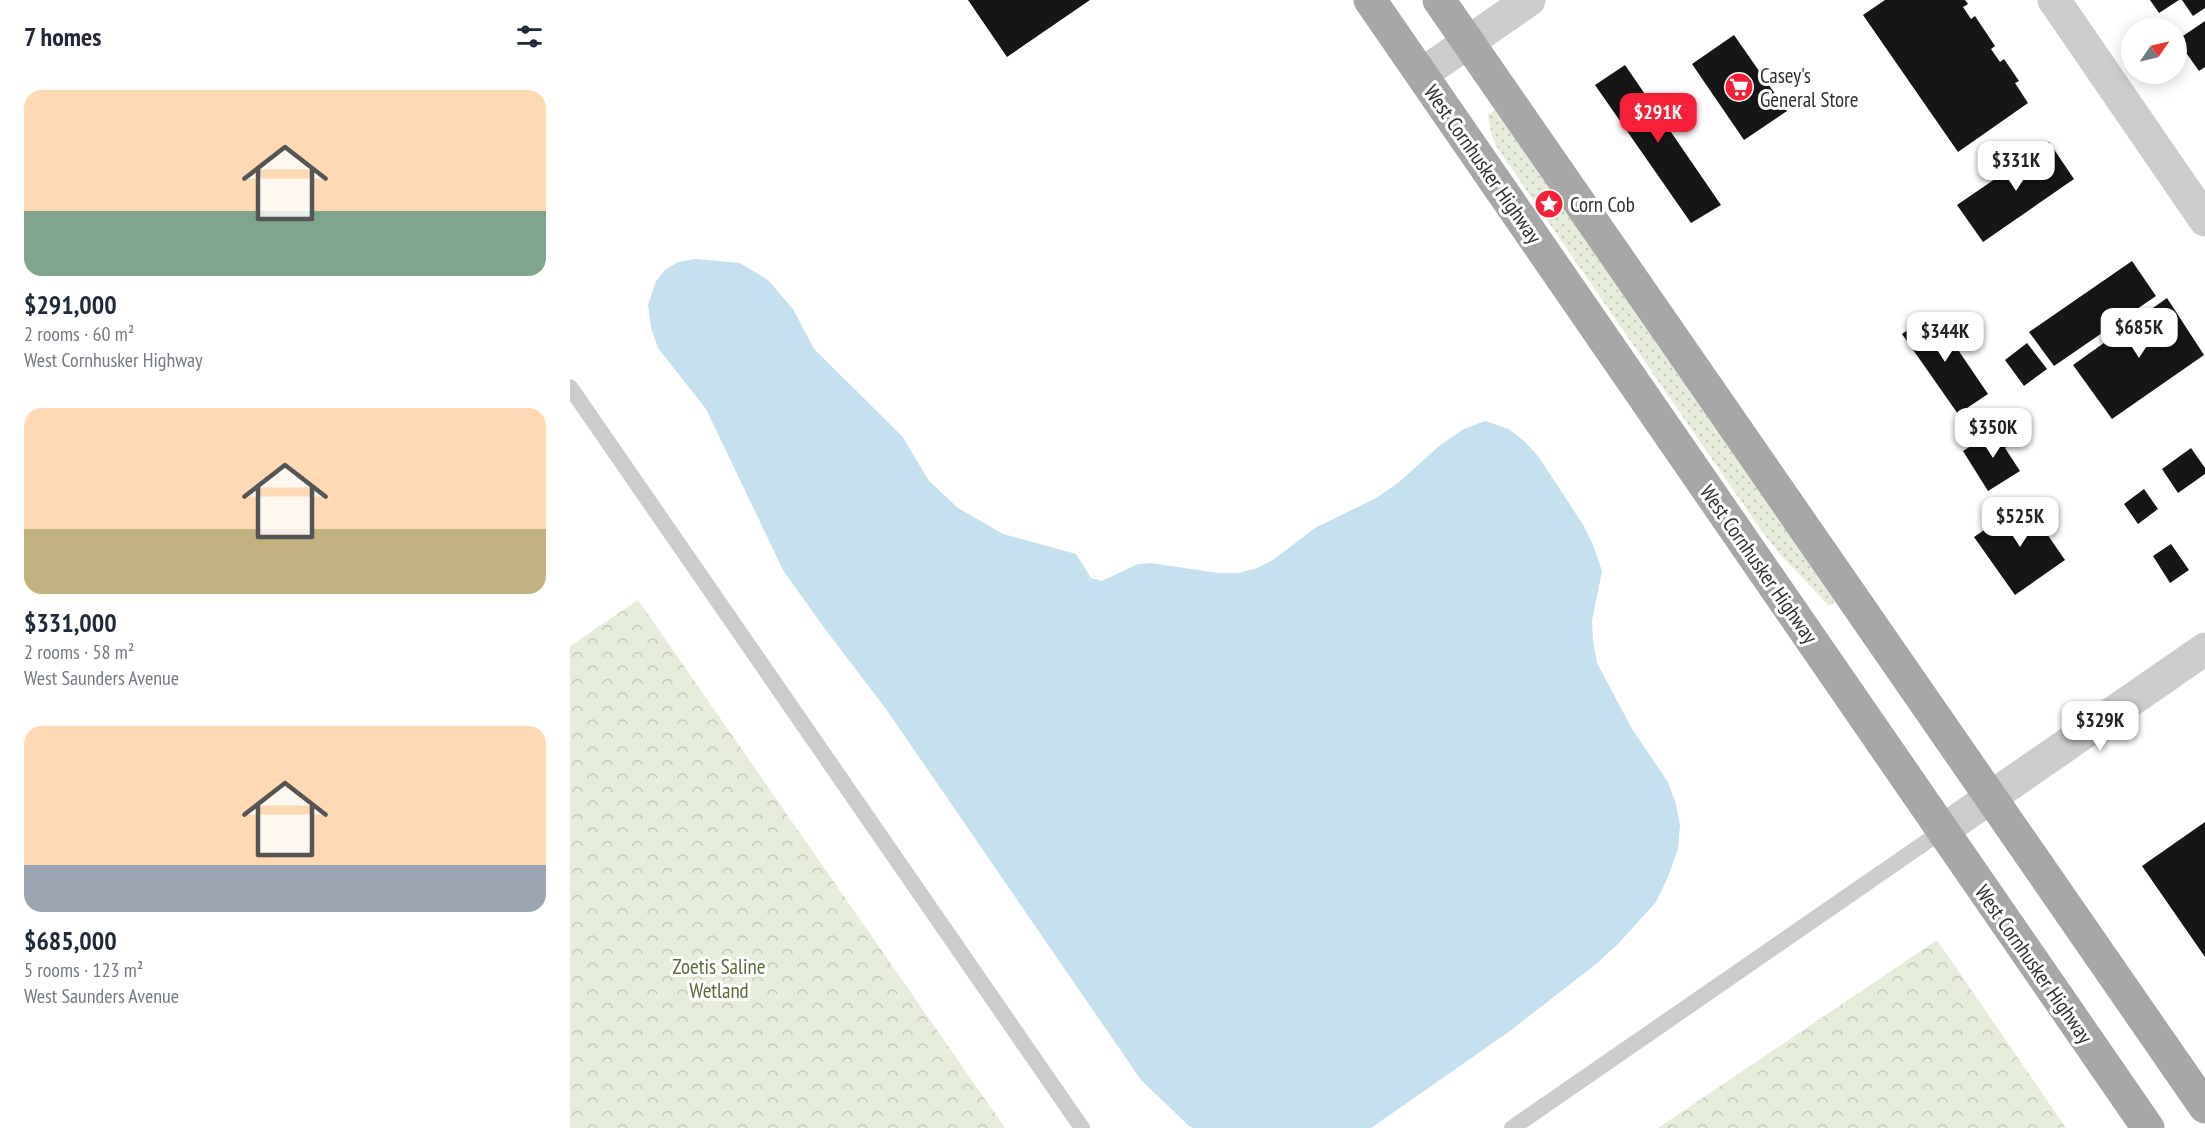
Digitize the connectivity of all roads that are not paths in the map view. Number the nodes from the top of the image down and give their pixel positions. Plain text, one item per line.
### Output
1 (1370, 0) edge
2 (1439, 0) edge
3 (1529, 0) edge
4 (2054, 0) edge
5 (1468, 42) junction
6 (1422, 74) junction
7 (2205, 220) edge
8 (570, 387) edge
9 (2205, 649) edge
10 (1991, 797) junction
11 (1942, 831) junction
12 (2205, 1107) edge
13 (1082, 1128) edge
14 (1512, 1128) edge
15 (2148, 1128) edge

1 - 6 main road, West Cornhusker Highway
2 - 5 main road
3 - 5 street
4 - 7 street
5 - 6 street
5 - 10 main road
6 - 11 main road, West Cornhusker Highway
8 - 13 lane
9 - 10 street
10 - 11 street
10 - 12 main road
11 - 14 lane
11 - 15 main road, West Cornhusker Highway

